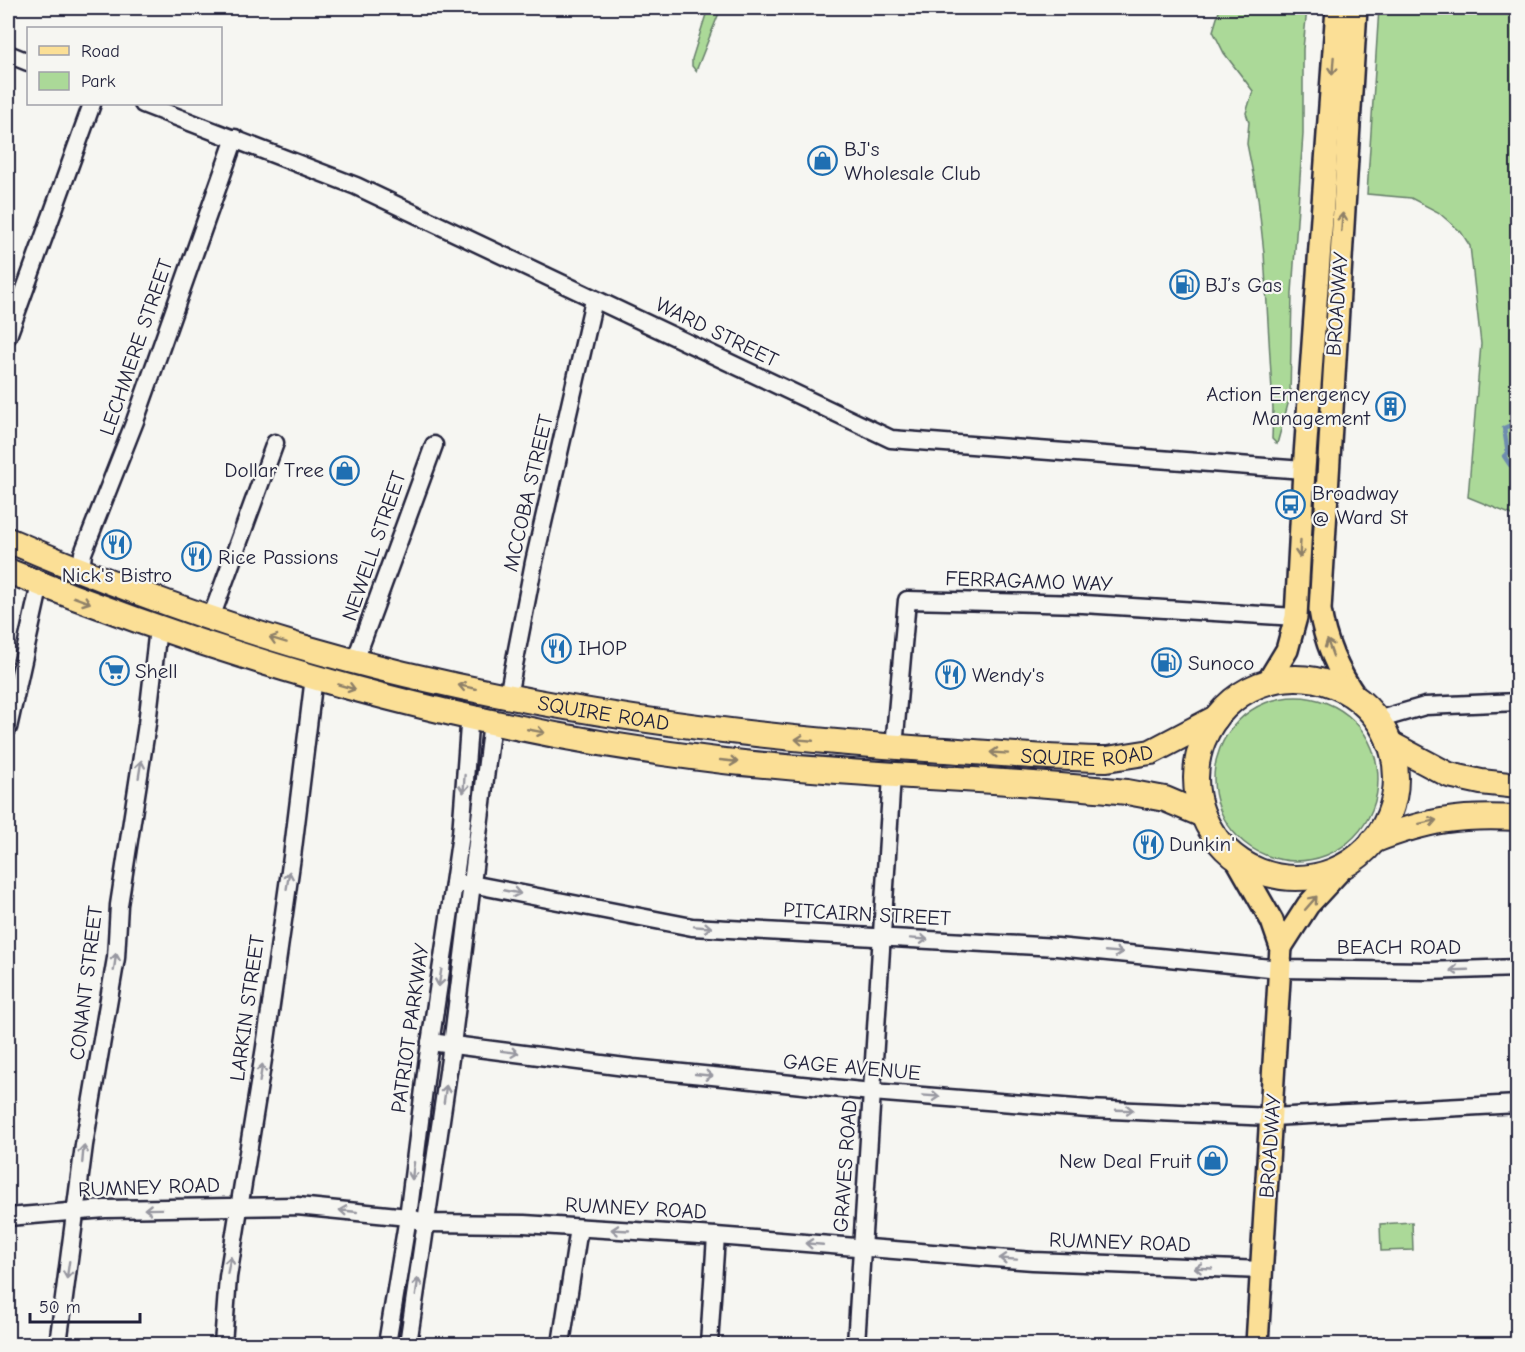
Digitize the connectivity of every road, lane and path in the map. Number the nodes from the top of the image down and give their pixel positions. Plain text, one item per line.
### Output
1 (1337, 8) edge
2 (1356, 8) edge
3 (8, 54) edge
4 (27, 62) edge
5 (92, 105) edge
6 (146, 105) edge
7 (235, 138) junction
8 (594, 300) junction
9 (8, 336) edge
10 (275, 442) dead end
11 (434, 444) dead end
12 (1304, 470) junction
13 (8, 540) edge
14 (8, 571) edge
15 (81, 571) junction
16 (40, 584) junction
17 (1296, 617) junction
18 (211, 618) junction
19 (158, 628) junction
20 (355, 661) junction
21 (314, 677) junction
22 (1267, 683) junction
23 (508, 696) junction
24 (1357, 699) junction
25 (1518, 702) edge
26 (1216, 718) junction
27 (1377, 720) junction
28 (481, 724) junction
29 (8, 728) edge
30 (1389, 743) junction
31 (894, 747) junction
32 (892, 776) junction
33 (1518, 786) edge
34 (1203, 815) junction
35 (1518, 818) edge
36 (1373, 841) junction
37 (1236, 858) junction
38 (1346, 864) junction
39 (454, 884) junction
40 (471, 884) junction
41 (881, 937) junction
42 (1281, 947) junction
43 (1518, 968) edge
44 (1280, 969) junction
45 (430, 1042) junction
46 (452, 1045) junction
47 (872, 1092) junction
48 (1518, 1104) edge
49 (1272, 1117) junction
50 (239, 1207) junction
51 (76, 1212) junction
52 (8, 1217) edge
53 (408, 1217) junction
54 (426, 1223) junction
55 (579, 1228) junction
56 (716, 1236) junction
57 (862, 1248) junction
58 (1262, 1270) junction
59 (58, 1344) edge
60 (223, 1344) edge
61 (387, 1344) edge
62 (408, 1344) edge
63 (561, 1344) edge
64 (709, 1344) edge
65 (855, 1344) edge
66 (1257, 1344) edge

1 -> 12 main road, BROADWAY
24 -> 2 main road, BROADWAY
3 - 4 street
5 - 9 street
6 - 7 street, WARD STREET
7 - 8 street, WARD STREET
7 - 15 street, LECHMERE STREET
8 - 12 street, WARD STREET
8 - 23 street, MCCOBA STREET
10 - 18 street
11 - 20 street, NEWELL STREET
12 -> 17 main road, BROADWAY
13 - 15 highway, SQUIRE ROAD
14 - 16 highway, SQUIRE ROAD
15 - 18 highway, SQUIRE ROAD
16 -> 19 highway, SQUIRE ROAD
16 - 29 street
17 - 22 main road, BROADWAY
17 - 31 street, FERRAGAMO WAY
20 -> 18 highway, SQUIRE ROAD
19 - 21 highway, SQUIRE ROAD
51 -> 19 street, CONANT STREET
23 -> 20 highway, SQUIRE ROAD
21 -> 28 highway, SQUIRE ROAD
50 -> 21 street, LARKIN STREET
22 - 24 highway
22 - 26 highway
31 -> 23 highway, SQUIRE ROAD
24 - 27 highway
25 - 27 street
26 -> 31 highway, SQUIRE ROAD
26 - 34 highway
27 - 30 highway
28 -> 32 highway, SQUIRE ROAD
28 -> 39 street, PATRIOT PARKWAY
28 - 40 street, PATRIOT PARKWAY
30 - 33 highway
30 - 36 highway
32 - 34 highway, SQUIRE ROAD
32 - 41 street, GRAVES ROAD
34 - 37 highway
36 -> 35 highway
36 - 38 highway
37 - 38 highway
37 - 42 main road, BROADWAY
42 -> 38 main road
39 - 40 street, PITCAIRN STREET
39 -> 45 street, PATRIOT PARKWAY
40 -> 41 street, PITCAIRN STREET
40 - 46 street, PATRIOT PARKWAY
41 -> 44 street, PITCAIRN STREET
41 - 47 street, GRAVES ROAD
42 - 44 main road, BROADWAY
43 -> 44 street, BEACH ROAD
44 - 49 main road, BROADWAY
45 - 46 street, GAGE AVENUE
45 -> 53 street, PATRIOT PARKWAY
46 -> 47 street, GAGE AVENUE
54 -> 46 street, PATRIOT PARKWAY
47 -> 49 street, GAGE AVENUE
47 - 57 street, GRAVES ROAD
48 - 49 street, GAGE AVENUE
49 - 58 main road, BROADWAY
50 -> 51 street, RUMNEY ROAD
53 -> 50 street, RUMNEY ROAD
60 -> 50 street, LARKIN STREET
51 - 52 street, RUMNEY ROAD
51 -> 59 street, CONANT STREET
53 - 54 street, RUMNEY ROAD
53 - 61 street, PATRIOT PARKWAY
54 - 55 street, RUMNEY ROAD
62 -> 54 street, PATRIOT PARKWAY
56 -> 55 street, RUMNEY ROAD
55 - 63 street
57 -> 56 street, RUMNEY ROAD
56 - 64 street
58 -> 57 street, RUMNEY ROAD
57 - 65 street, GRAVES ROAD
58 - 66 main road, BROADWAY

